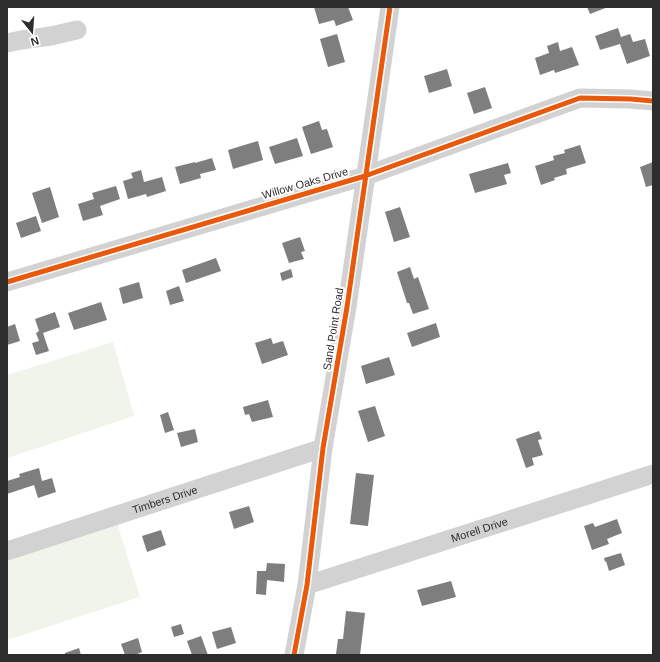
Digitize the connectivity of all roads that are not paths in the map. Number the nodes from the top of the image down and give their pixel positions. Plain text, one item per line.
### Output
1 (390, 7) edge
2 (77, 30) dead end
3 (7, 43) edge
4 (653, 101) edge
5 (365, 176) junction
6 (7, 282) edge
7 (323, 448) junction
8 (653, 474) edge
9 (7, 550) edge
10 (306, 585) junction
11 (294, 655) edge

1 - 5 street, Sand Point Road
2 - 3 street
4 - 5 street, Willow Oaks Drive
5 - 6 street, Willow Oaks Drive
5 - 7 street, Sand Point Road
7 - 9 street, Timbers Drive
7 - 10 street, Sand Point Road
8 - 10 street, Morell Drive
10 - 11 street, Sand Point Road

